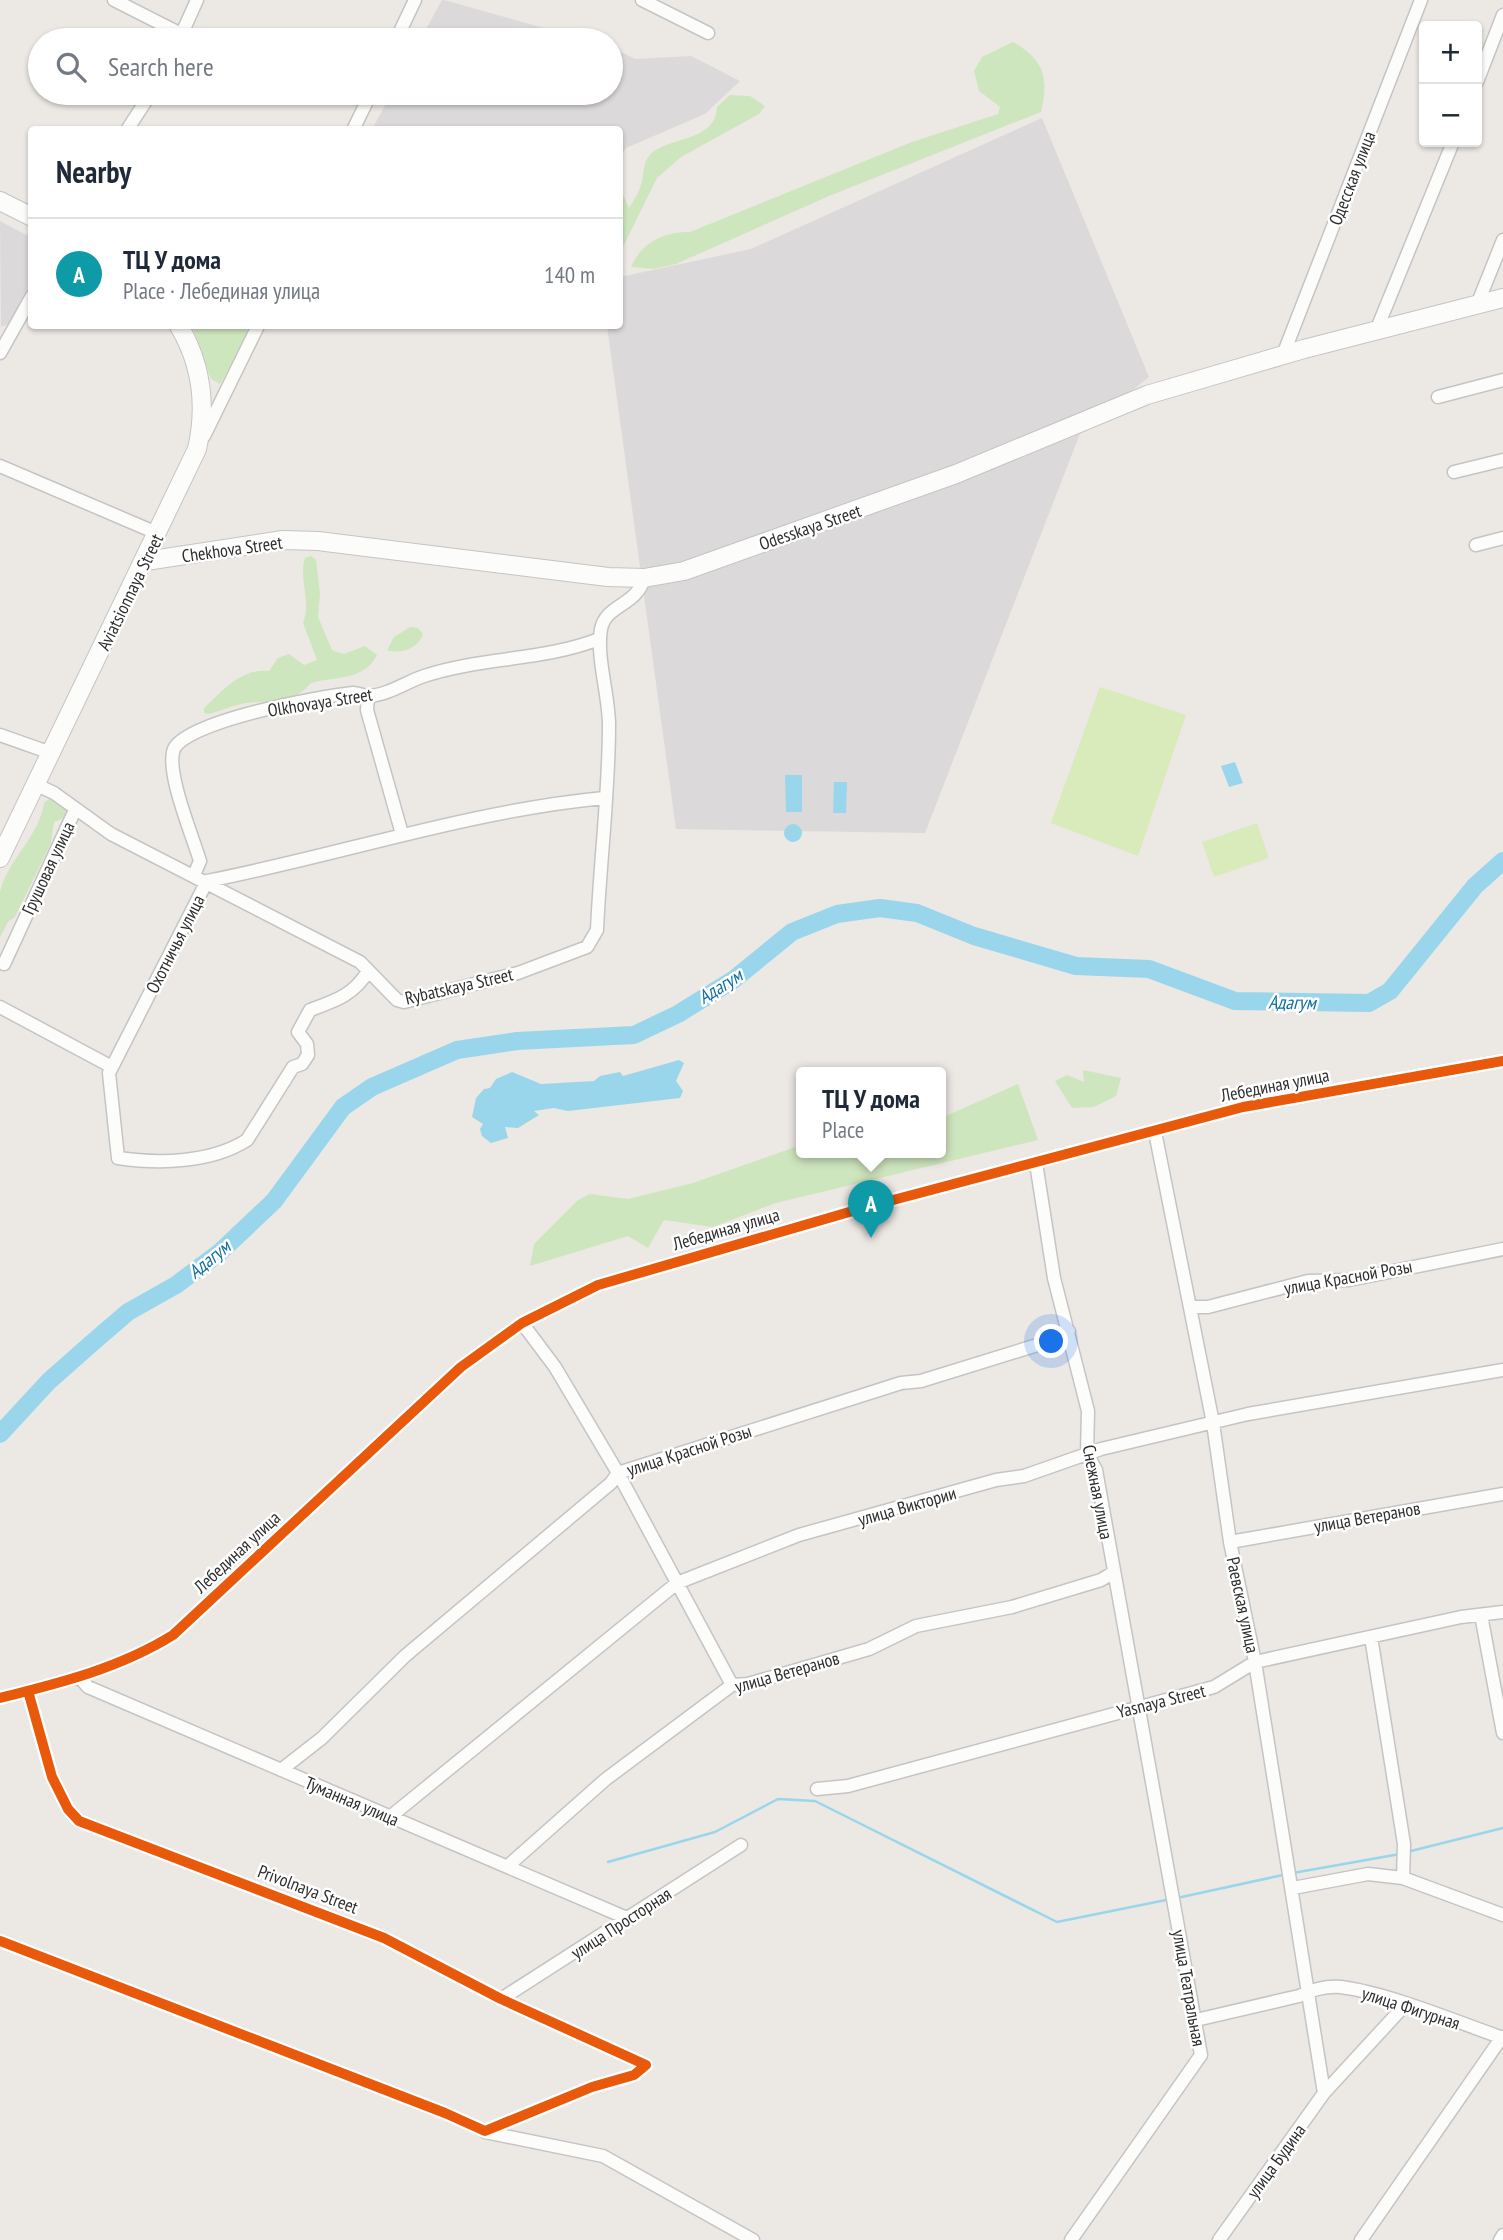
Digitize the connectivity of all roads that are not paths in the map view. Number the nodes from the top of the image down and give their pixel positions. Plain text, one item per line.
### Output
1 (114, 0) edge
2 (197, 0) edge
3 (415, 0) edge
4 (642, 0) edge
5 (1421, 0) edge
6 (1503, 15) edge
7 (164, 28) edge
8 (184, 28) edge
9 (402, 28) edge
10 (708, 33) dead end
11 (1482, 69) edge
12 (143, 105) edge
13 (366, 105) edge
14 (130, 126) edge
15 (356, 126) edge
16 (1451, 147) edge
17 (0, 201) edge
18 (28, 216) edge
19 (1503, 240) edge
20 (1503, 298) edge
21 (28, 301) edge
22 (1477, 305) junction
23 (180, 329) edge
24 (257, 329) edge
25 (1377, 331) junction
26 (5, 333) edge
27 (0, 353) edge
28 (1283, 355) junction
29 (1503, 380) edge
30 (1438, 397) dead end
31 (197, 449) junction
32 (1503, 460) edge
33 (0, 466) edge
34 (1454, 472) dead end
35 (159, 534) junction
36 (1503, 538) edge
37 (318, 541) joint
38 (1476, 545) dead end
39 (146, 561) junction
40 (644, 578) junction
41 (599, 639) junction
42 (368, 696) junction
43 (0, 735) edge
44 (51, 753) junction
45 (35, 785) junction
46 (604, 799) junction
47 (75, 810) junction
48 (402, 834) junction
49 (0, 858) edge
50 (194, 875) junction
51 (207, 881) junction
52 (4, 964) dead end
53 (368, 971) junction
54 (0, 1007) edge
55 (1503, 1061) edge
56 (112, 1067) junction
57 (1156, 1132) junction
58 (1036, 1163) junction
59 (1503, 1249) edge
60 (1193, 1307) junction
61 (522, 1323) junction
62 (1069, 1331) junction
63 (1503, 1370) edge
64 (1213, 1423) junction
65 (1087, 1454) junction
66 (618, 1473) junction
67 (1503, 1494) edge
68 (1230, 1542) junction
69 (1114, 1572) junction
70 (677, 1584) junction
71 (1503, 1612) edge
72 (1481, 1615) junction
73 (1371, 1637) junction
74 (1255, 1662) junction
75 (80, 1678) junction
76 (732, 1685) junction
77 (28, 1691) junction
78 (0, 1698) edge
79 (1139, 1706) junction
80 (1503, 1733) edge
81 (281, 1770) junction
82 (817, 1789) dead end
83 (390, 1817) junction
84 (1160, 1822) joint
85 (741, 1845) dead end
86 (509, 1865) junction
87 (1292, 1878) junction
88 (1403, 1878) junction
89 (1503, 1915) edge
90 (629, 1919) junction
91 (0, 1941) edge
92 (1310, 1991) junction
93 (501, 1999) junction
94 (1405, 2005) junction
95 (1196, 2020) junction
96 (1503, 2038) edge
97 (1323, 2087) junction
98 (485, 2132) junction
99 (1503, 2235) edge
100 (754, 2240) edge
101 (1071, 2240) edge
102 (1219, 2240) edge
103 (1361, 2240) edge
104 (1500, 2240) edge

1 - 7 street
2 - 8 street
3 - 9 street
4 - 10 street
5 - 28 street, Одесская улица
6 - 11 street
12 - 14 street
13 - 15 street
16 - 25 street
17 - 18 main road
19 - 22 street
20 - 22 main road, Odesskaya Street
21 - 26 street
22 - 25 main road, Odesskaya Street
23 - 31 main road
24 - 31 street, Aviatsionnaya Street
25 - 28 main road, Odesskaya Street
26 - 27 street
28 - 40 main road, Odesskaya Street
29 - 30 street
31 - 35 main road, Aviatsionnaya Street
32 - 34 street
33 - 35 street, Chekhova Street
35 - 39 main road, Aviatsionnaya Street
36 - 38 street
37 - 39 main road, Chekhova Street
37 - 40 main road, Odesskaya Street
39 - 44 main road, Aviatsionnaya Street
40 - 41 street
41 - 42 street, Olkhovaya Street
41 - 46 street
42 - 48 street
42 - 50 street, Olkhovaya Street
43 - 44 street
44 - 45 main road, Aviatsionnaya Street
45 - 47 street
45 - 49 main road, Aviatsionnaya Street
46 - 48 street, Охотничья улица
46 - 53 street, Rybatskaya Street
47 - 50 street
47 - 52 street, Грушовая улица
48 - 51 street, Охотничья улица
50 - 51 street
51 - 53 street
51 - 56 street, Охотничья улица
53 - 56 street, Охотничья улица
54 - 56 street
55 - 57 street, Лебединая улица
57 - 58 street, Лебединая улица
57 - 60 street, Раевская улица
58 - 61 street, Лебединая улица
58 - 62 street, Снежная улица
59 - 60 street, улица Красной Розы
60 - 64 street, Раевская улица
61 - 66 street
61 - 75 street, Лебединая улица
62 - 65 street, Снежная улица
62 - 66 street, улица Красной Розы
63 - 64 street, улица Виктории
64 - 65 street, улица Виктории
64 - 68 street, Раевская улица
65 - 69 street, Снежная улица
65 - 70 street, улица Виктории
66 - 70 street
66 - 81 street, улица Красной Розы
67 - 68 street, улица Ветеранов
68 - 74 street, Раевская улица
69 - 76 street, улица Ветеранов
69 - 79 street, Снежная улица
70 - 76 street
70 - 83 street, улица Виктории
71 - 72 street, Yasnaya Street
72 - 73 street, Yasnaya Street
72 - 80 street
73 - 74 street, Yasnaya Street
73 - 88 street
74 - 79 street, Yasnaya Street
74 - 87 street, Раевская улица
75 - 77 street, Лебединая улица
75 - 81 street, Туманная улица
76 - 86 street, улица Ветеранов
77 - 78 street, Лебединая улица
77 - 93 street, Privolnaya Street
79 - 82 street, Yasnaya Street
79 - 84 street, Снежная улица
81 - 83 street, Туманная улица
83 - 86 street, Туманная улица
84 - 95 street, улица Театральная
85 - 90 street, улица Просторная
86 - 90 street, Туманная улица
87 - 88 street
87 - 92 street, Раевская улица
88 - 89 street
90 - 93 street, улица Просторная
91 - 98 street
92 - 94 street, улица Фигурная
92 - 95 street, улица Фигурная
92 - 97 street, Раевская улица
93 - 98 street, Privolnaya Street
94 - 96 street, улица Фигурная
94 - 97 street, улица Будина
95 - 101 street, улица Театральная
96 - 103 street
97 - 102 street, улица Будина
98 - 100 street
99 - 104 street

